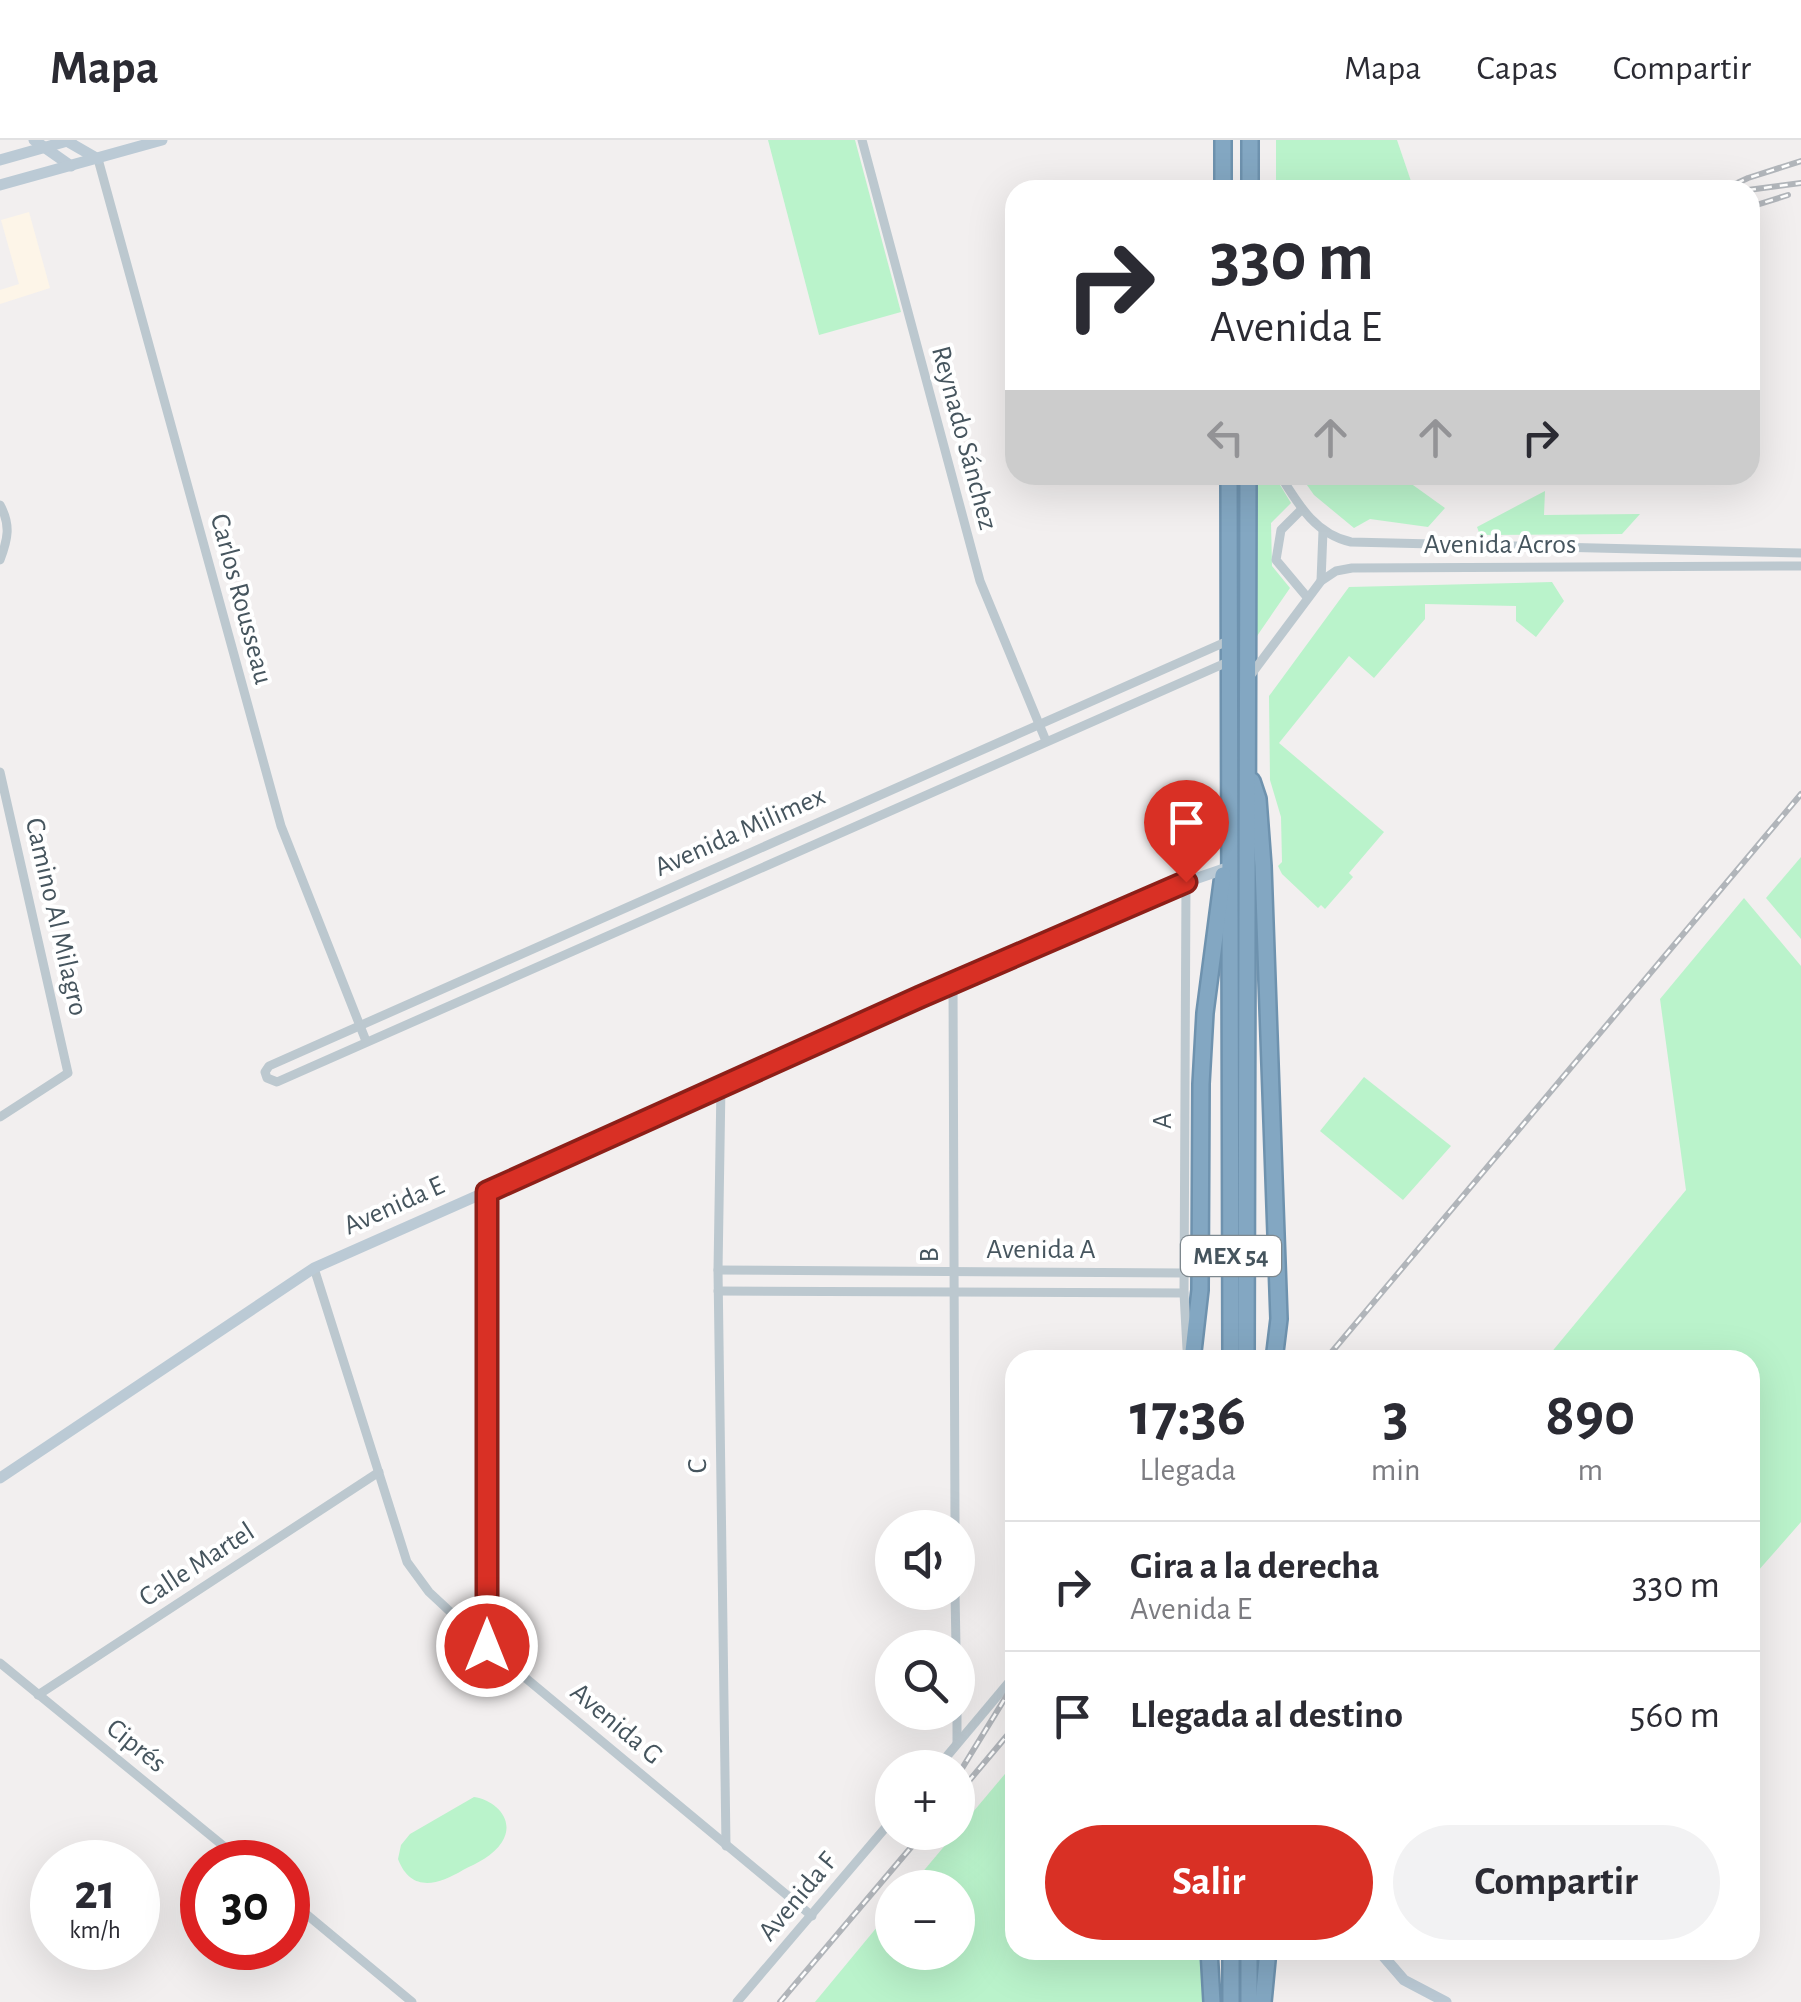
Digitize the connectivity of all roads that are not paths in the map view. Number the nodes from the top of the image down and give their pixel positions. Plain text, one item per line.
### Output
1 (68, 140) edge
2 (162, 140) edge
3 (862, 140) edge
4 (1223, 140) edge
5 (1250, 140) edge
6 (39, 144) edge
7 (98, 159) junction
8 (0, 160) edge
9 (71, 166) junction
10 (1223, 180) edge
11 (1250, 180) edge
12 (0, 185) edge
13 (1229, 485) edge
14 (1248, 485) edge
15 (1286, 485) edge
16 (0, 505) edge
17 (1302, 509) junction
18 (1323, 531) junction
19 (1423, 544) junction
20 (1476, 545) junction
21 (1801, 552) edge
22 (0, 560) edge
23 (1801, 566) edge
24 (1423, 567) junction
25 (1474, 567) junction
26 (1321, 581) junction
27 (1307, 597) junction
28 (1230, 640) junction
29 (1230, 661) junction
30 (1250, 676) junction
31 (1038, 724) junction
32 (1046, 741) junction
33 (0, 772) edge
34 (1248, 775) junction
35 (1231, 848) junction
36 (1224, 869) junction
37 (1186, 882) junction
38 (954, 982) junction
39 (359, 1025) junction
40 (366, 1041) junction
41 (722, 1086) junction
42 (0, 1117) edge
43 (1238, 1152) junction
44 (487, 1192) junction
45 (314, 1268) junction
46 (718, 1270) junction
47 (821, 1271) junction
48 (952, 1272) junction
49 (1184, 1273) junction
50 (718, 1290) junction
51 (822, 1291) junction
52 (952, 1292) junction
53 (1184, 1293) junction
54 (1190, 1350) edge
55 (1192, 1350) edge
56 (1231, 1350) edge
57 (1246, 1350) edge
58 (1278, 1350) edge
59 (379, 1472) junction
60 (0, 1478) edge
61 (955, 1510) edge
62 (487, 1646) junction
63 (0, 1663) edge
64 (1005, 1687) edge
65 (38, 1695) junction
66 (957, 1730) edge
67 (957, 1744) junction
68 (952, 1750) edge
69 (216, 1840) edge
70 (875, 1840) edge
71 (726, 1846) junction
72 (812, 1916) junction
73 (310, 1917) edge
74 (1210, 1960) edge
75 (1231, 1960) edge
76 (1249, 1960) edge
77 (1267, 1960) edge
78 (1387, 1960) edge
79 (412, 2002) edge
80 (738, 2002) edge
81 (1212, 2002) edge
82 (1231, 2002) edge
83 (1249, 2002) edge
84 (1264, 2002) edge
85 (1446, 2002) edge

1 - 6 main road
1 - 7 main road
2 - 7 main road
3 - 31 street, Reynado Sánchez
4 - 10 highway
5 - 11 highway
6 - 8 main road
6 - 9 main road
7 - 9 main road
7 - 39 street, Carlos Rousseau
9 - 12 main road
13 - 28 highway, MEX 54
14 - 30 highway, MEX 54
15 - 17 street
16 - 22 street
17 - 18 street
17 - 27 street
18 - 19 street, Avenida Acros
18 - 26 street
19 - 20 street, Avenida Acros
19 - 24 street
20 - 21 street, Avenida Acros
20 - 25 street
23 - 25 street, Avenida Acros
24 - 25 street, Avenida Acros
24 - 26 street, Avenida Acros
26 - 27 street
27 - 30 street
28 - 29 highway, MEX 54
28 - 31 street, Avenida Milimex
29 - 32 street, Avenida Milimex
29 - 35 highway, MEX 54
30 - 34 highway, MEX 54
31 - 32 street, Reynado Sánchez
31 - 39 street, Avenida Milimex
32 - 40 street, Avenida Milimex
33 - 42 street, Camino Al Milagro
34 - 43 highway, MEX 54
34 - 58 highway
35 - 36 highway
35 - 43 highway, MEX 54
36 - 37 main road, Avenida E
36 - 55 highway
37 - 38 main road, Avenida E
37 - 49 street, A
38 - 41 main road, Avenida E
38 - 48 street, B
39 - 40 street, Carlos Rousseau
39 - 40 street, Avenida Milimex
41 - 44 main road, Avenida E
41 - 46 street, C
43 - 56 highway, MEX 54
43 - 57 highway, MEX 54
44 - 45 main road, Avenida E
44 - 62 street
45 - 59 street, Avenida G
45 - 60 main road, Avenida E
46 - 47 street, Avenida A
46 - 50 street, C
47 - 48 street, Avenida A
47 - 51 street
48 - 49 street, Avenida A
48 - 52 street, B
49 - 53 street, A
50 - 51 street, Avenida A
50 - 71 street, C
51 - 52 street, Avenida A
52 - 53 street, Avenida A
52 - 61 street, B
53 - 54 street, A
59 - 62 street, Avenida G
59 - 65 street, Calle Martel
62 - 71 street, Avenida G
63 - 65 street, Ciprés
64 - 67 street
65 - 69 street, Ciprés
66 - 67 street
67 - 68 street
70 - 72 street, Avenida F
71 - 72 street, Avenida G
72 - 80 street, Avenida F
73 - 79 street
74 - 81 highway
75 - 82 highway
76 - 83 highway
77 - 84 highway
78 - 85 main road

